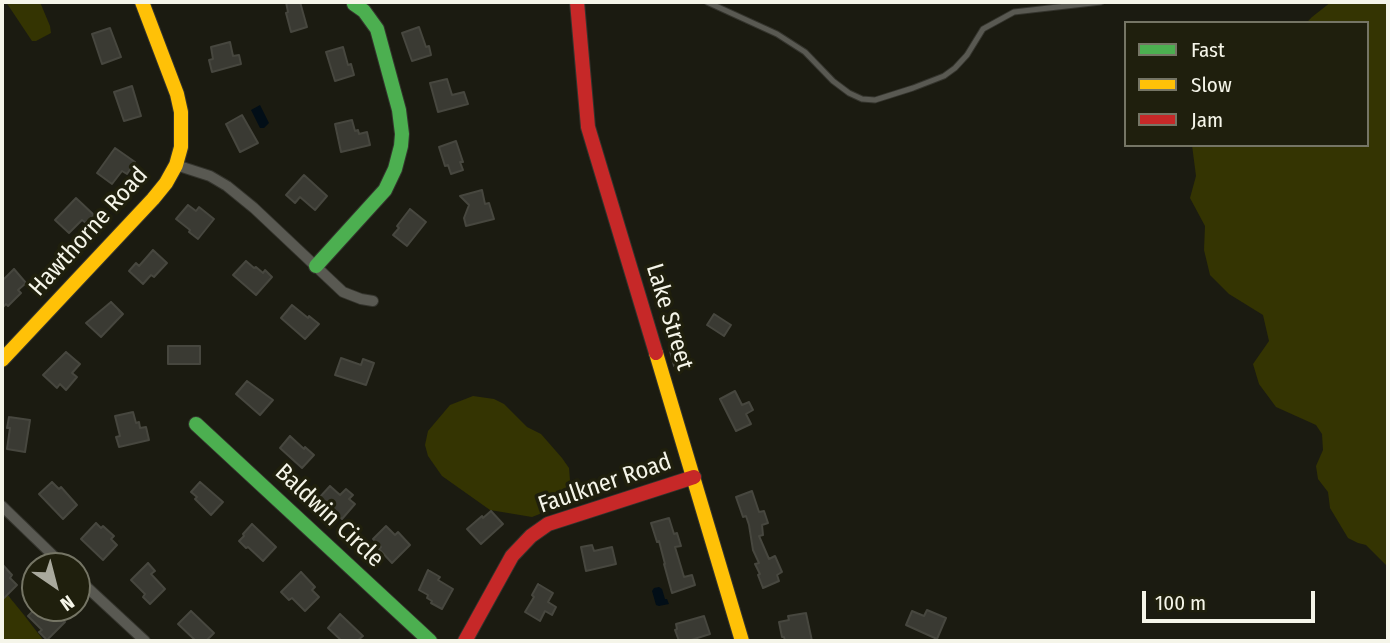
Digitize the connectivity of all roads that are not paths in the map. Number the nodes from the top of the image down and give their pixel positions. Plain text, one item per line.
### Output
1 (142, 2) edge
2 (577, 2) edge
3 (707, 2) edge
4 (1101, 2) edge
5 (354, 4) dead end
6 (176, 165) junction
7 (316, 266) junction
8 (373, 301) dead end
9 (2, 360) edge
10 (197, 424) dead end
11 (694, 477) junction
12 (2, 506) edge
13 (50, 552) edge
14 (91, 591) edge
15 (145, 641) edge
16 (430, 641) edge
17 (465, 641) edge
18 (741, 641) edge

1 - 6 street, Hawthorne Road
2 - 11 street, Lake Street
3 - 4 lane
5 - 7 street
6 - 7 street
6 - 9 street, Hawthorne Road
7 - 8 street
10 - 16 street, Baldwin Circle
11 - 17 street, Faulkner Road
11 - 18 street, Lake Street
12 - 13 street
14 - 15 street

